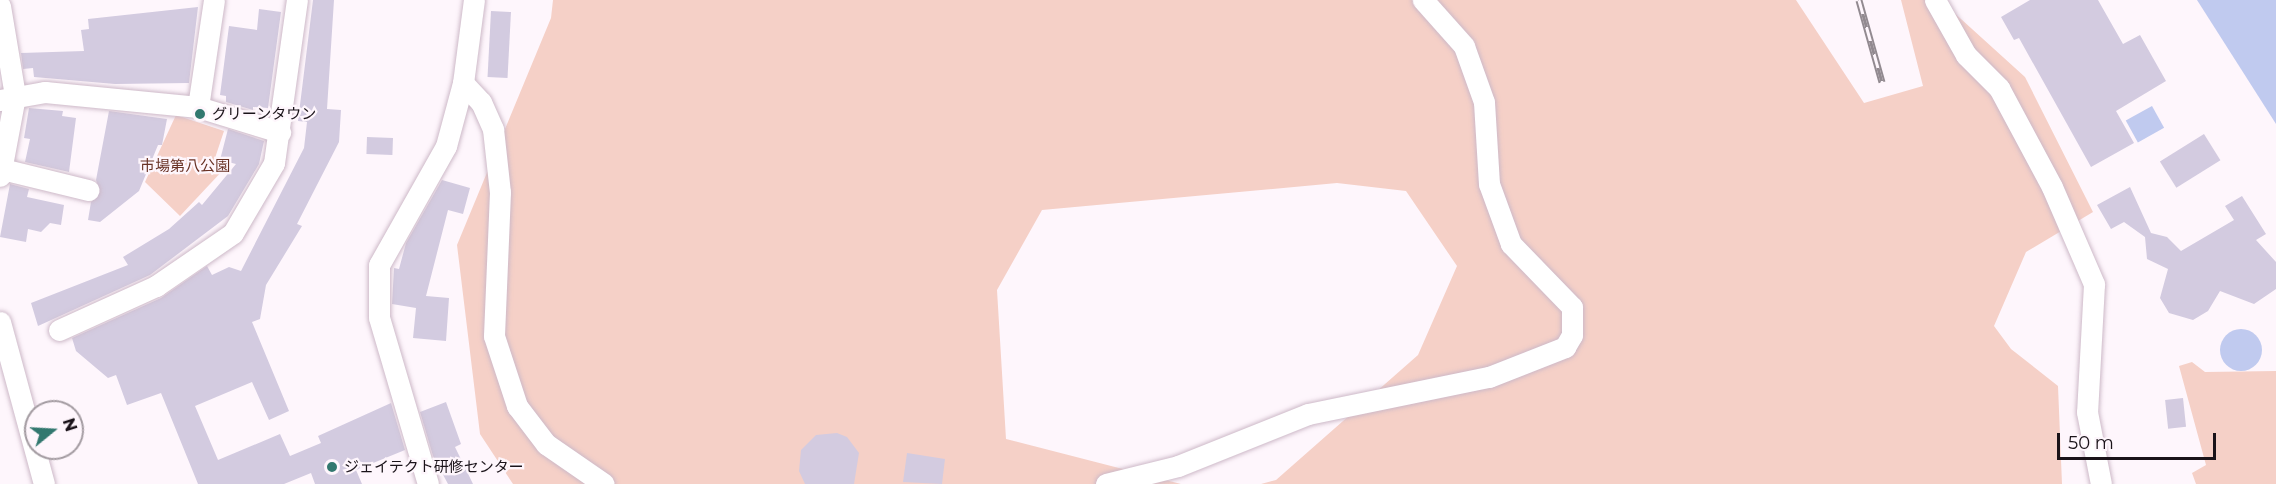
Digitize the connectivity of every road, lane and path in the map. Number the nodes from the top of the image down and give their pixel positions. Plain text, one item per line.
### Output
1 (214, 0) edge
2 (297, 0) edge
3 (474, 0) edge
4 (1424, 0) edge
5 (1935, 0) edge
6 (0, 6) edge
7 (463, 83) junction
8 (8, 98) edge
9 (198, 107) junction
10 (280, 132) junction
11 (1, 173) edge
12 (88, 190) dead end
13 (0, 322) edge
14 (59, 330) dead end
15 (44, 484) edge
16 (428, 484) edge
17 (604, 484) edge
18 (1106, 484) edge
19 (2101, 484) edge

1 - 9 street
2 - 10 street
3 - 7 street
4 - 18 street
5 - 19 street
6 - 8 street
7 - 16 street
7 - 17 street
8 - 9 street
8 - 11 street
9 - 10 street
10 - 14 street
11 - 12 street
13 - 15 street

